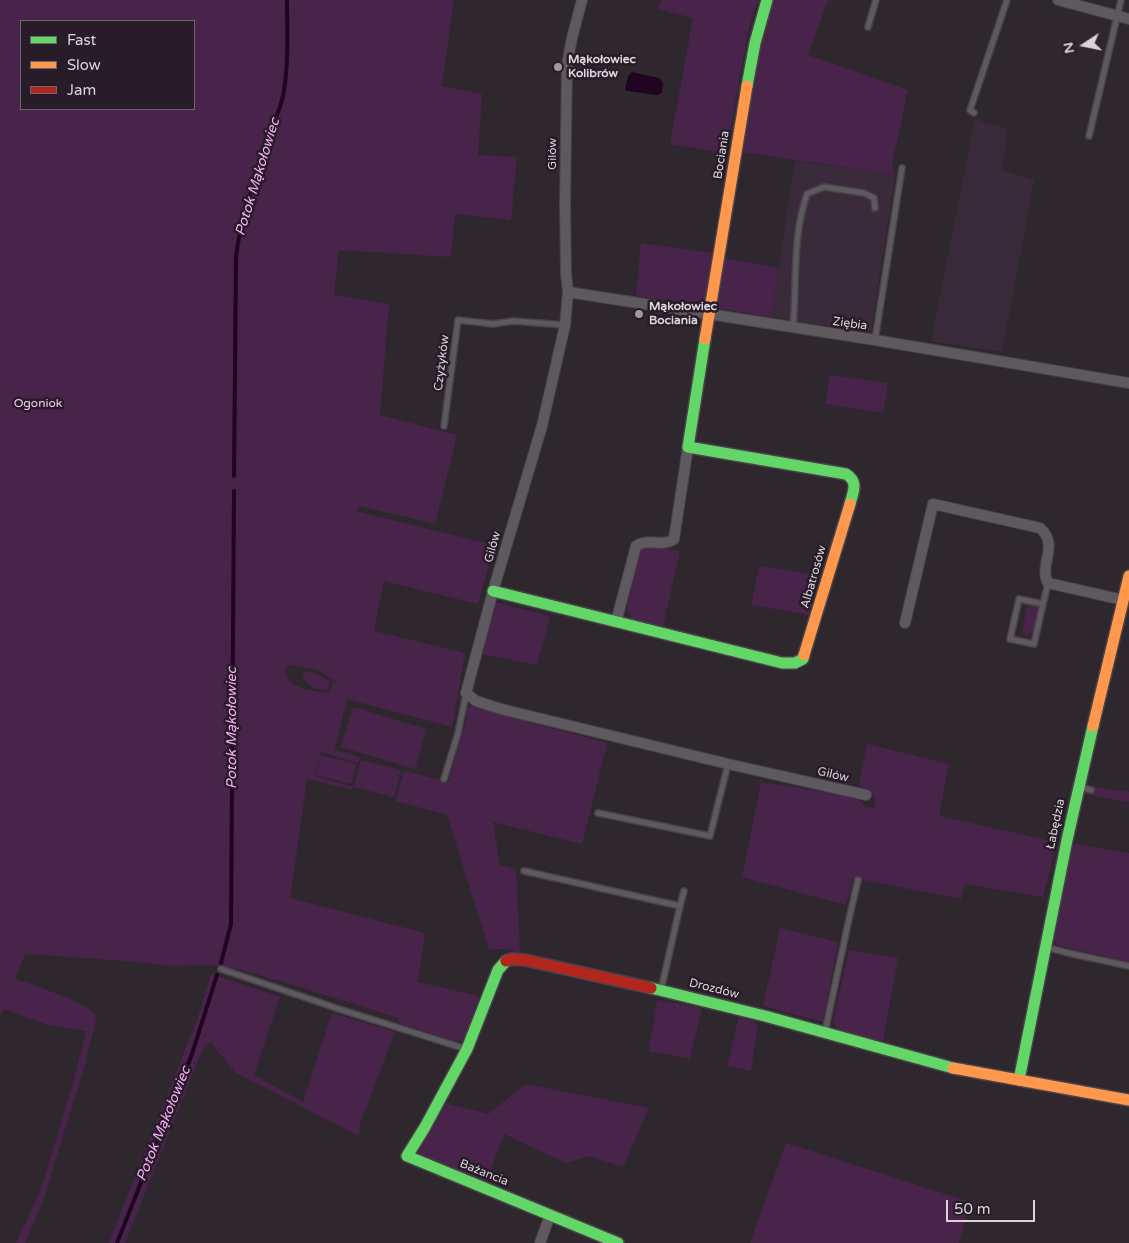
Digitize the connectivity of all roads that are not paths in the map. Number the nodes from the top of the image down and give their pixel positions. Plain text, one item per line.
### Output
1 (582, 0) edge
2 (767, 0) edge
3 (876, 0) edge
4 (1007, 0) edge
5 (1058, 0) edge
6 (1121, 0) edge
7 (1117, 16) junction
8 (1129, 19) edge
9 (868, 27) dead end
10 (974, 113) dead end
11 (1089, 136) dead end
12 (902, 168) dead end
13 (875, 208) dead end
14 (568, 292) junction
15 (710, 315) junction
16 (565, 325) junction
17 (793, 328) junction
18 (875, 340) junction
19 (1129, 383) edge
20 (444, 426) dead end
21 (688, 447) junction
22 (1129, 576) edge
23 (1048, 582) junction
24 (493, 591) junction
25 (1123, 600) junction
26 (1043, 604) junction
27 (616, 622) junction
28 (905, 623) dead end
29 (466, 693) junction
30 (728, 764) junction
31 (444, 779) dead end
32 (1078, 786) junction
33 (1091, 790) dead end
34 (866, 795) dead end
35 (598, 813) dead end
36 (524, 870) dead end
37 (858, 880) dead end
38 (684, 891) dead end
39 (680, 906) junction
40 (1046, 946) junction
41 (1129, 966) edge
42 (221, 970) dead end
43 (661, 990) junction
44 (825, 1032) junction
45 (467, 1049) junction
46 (1019, 1080) junction
47 (1129, 1100) edge
48 (407, 1156) joint
49 (550, 1215) junction
50 (540, 1243) edge
51 (618, 1243) edge

1 - 14 street, Gilów
2 - 15 street, Bociania
3 - 9 lane
4 - 10 lane
5 - 7 street
6 - 7 lane
7 - 8 street
7 - 11 lane
12 - 18 lane
13 - 17 lane
14 - 15 street, Ziębia
14 - 16 street, Gilów
15 - 17 street, Ziębia
15 - 21 street
16 - 20 lane, Czyżyków
16 - 24 street, Gilów
17 - 18 street, Ziębia
18 - 19 street, Ziębia
21 - 27 street
21 - 27 street, Albatrosów
22 - 25 street, Łabędzia
23 - 25 street
23 - 26 lane
23 - 28 street
24 - 27 street, Albatrosów
24 - 29 street, Gilów
25 - 32 street, Łabędzia
26 - 26 lane
29 - 30 street, Gilów
29 - 31 lane
30 - 34 street, Gilów
30 - 35 lane
32 - 33 lane
32 - 40 street, Łabędzia
36 - 39 lane
37 - 44 lane
38 - 39 lane
39 - 43 lane
40 - 41 lane
40 - 46 street, Łabędzia
42 - 45 lane
43 - 44 street, Drozdów
43 - 45 street, Drozdów
44 - 46 street, Drozdów
45 - 48 street, Drozdów
46 - 47 street, Drozdów
48 - 49 street, Bażancia
49 - 50 street
49 - 51 street, Bażancia

